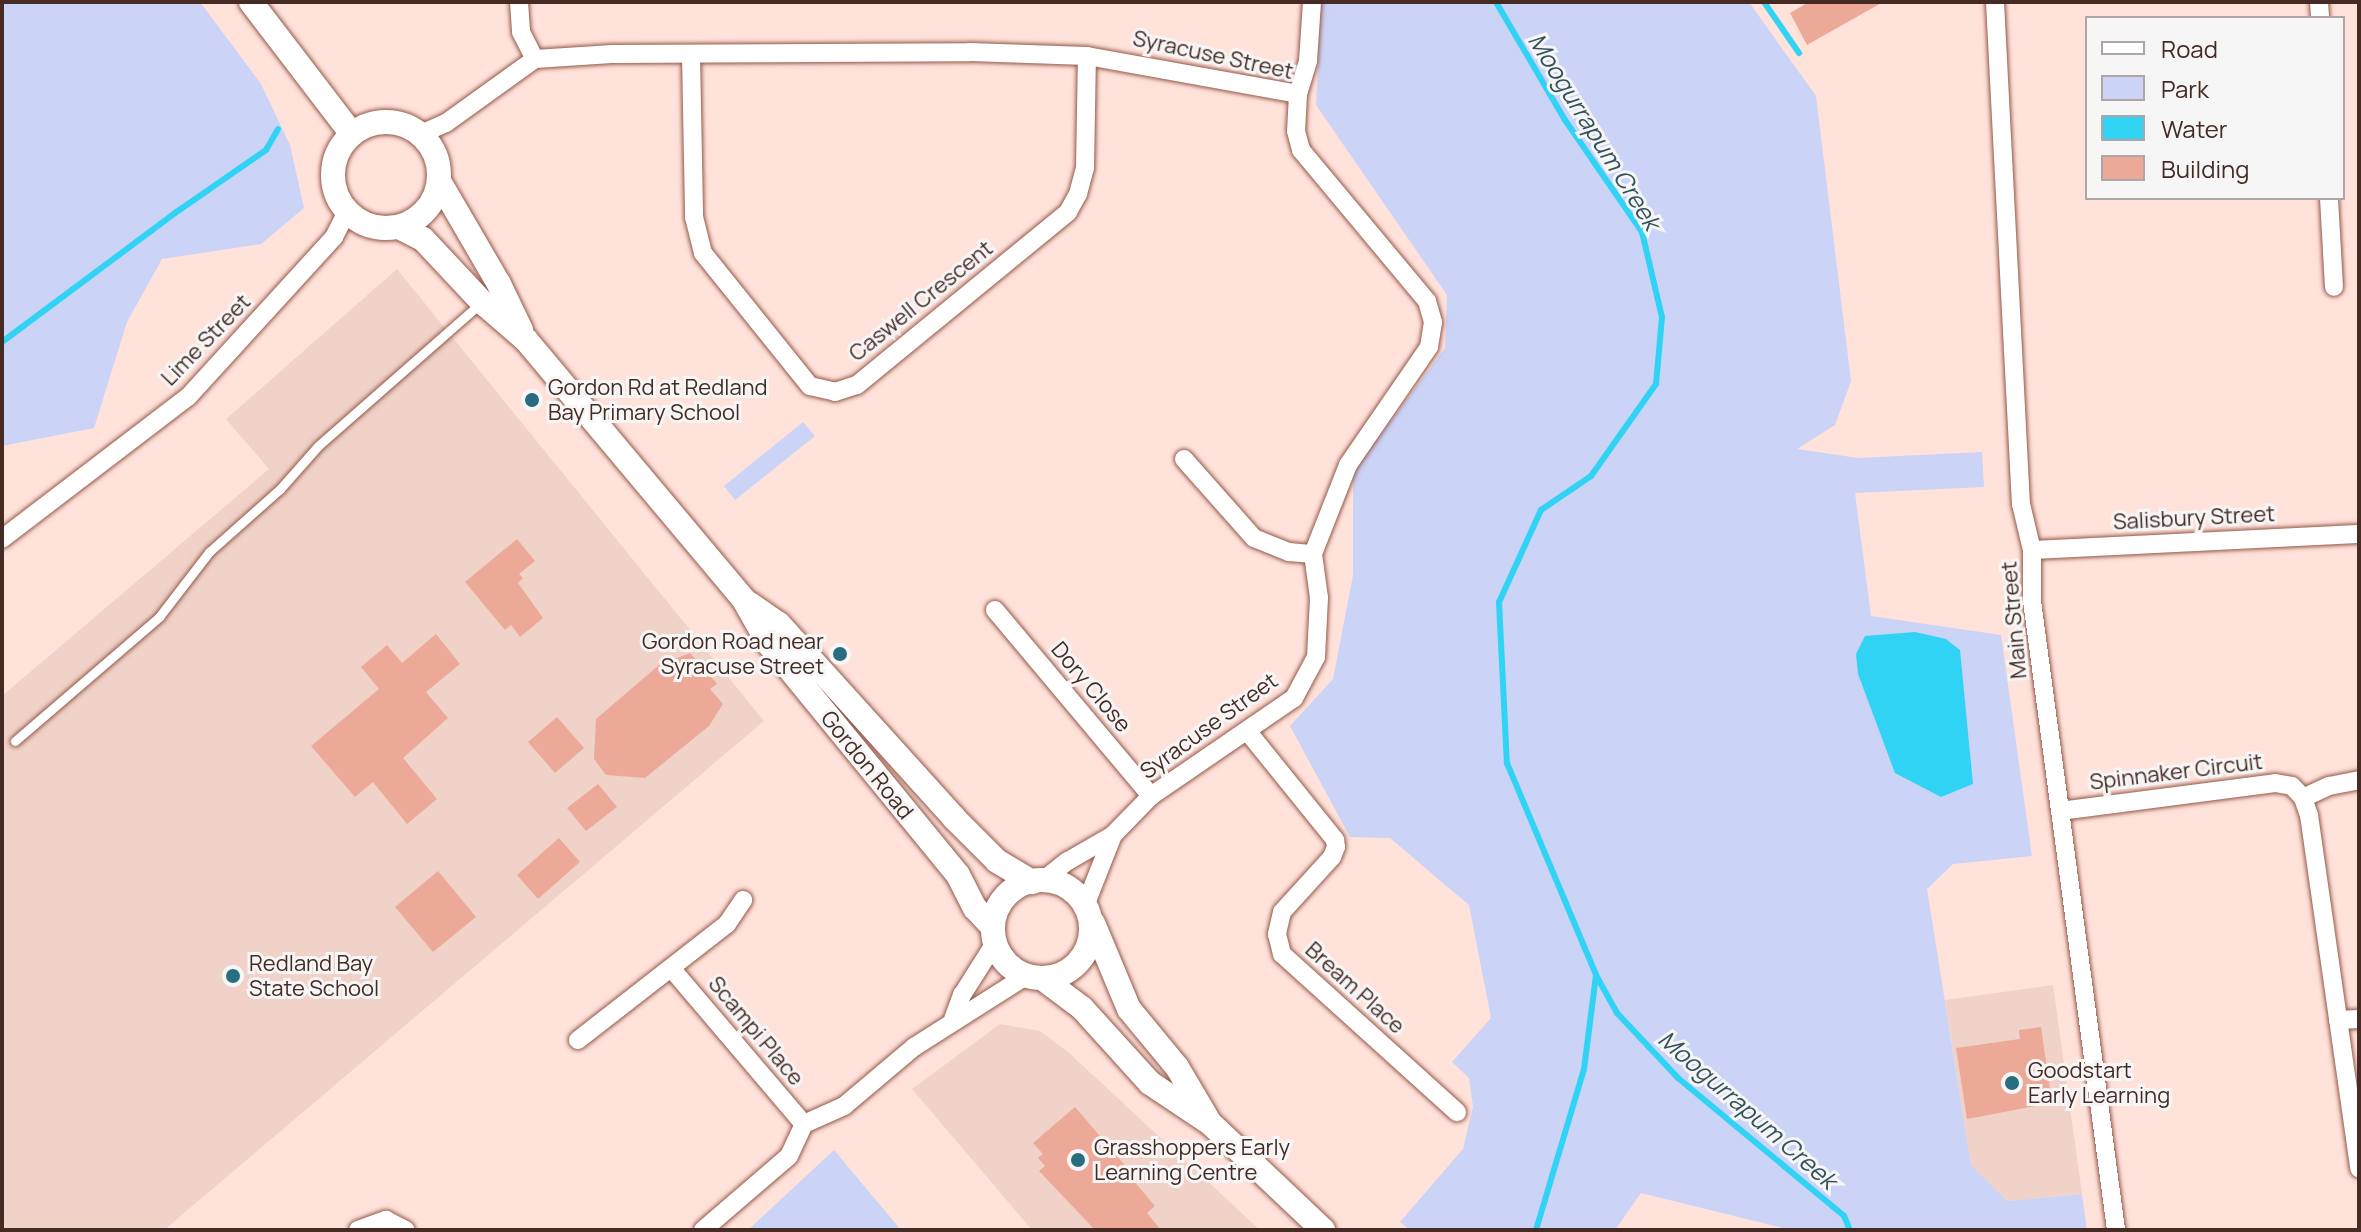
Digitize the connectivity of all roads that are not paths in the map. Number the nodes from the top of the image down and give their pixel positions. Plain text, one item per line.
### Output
1 (251, 2) edge
2 (519, 2) edge
3 (1312, 2) edge
4 (1995, 2) edge
5 (691, 55) junction
6 (1087, 56) junction
7 (535, 59) junction
8 (1298, 94) junction
9 (351, 133) junction
10 (421, 134) junction
11 (439, 181) junction
12 (2329, 200) edge
13 (347, 212) junction
14 (399, 227) junction
15 (2334, 287) dead end
16 (482, 302) junction
17 (526, 340) junction
18 (1184, 459) dead end
19 (2359, 534) edge
20 (2, 539) edge
21 (2032, 550) junction
22 (1313, 554) junction
23 (744, 600) junction
24 (995, 610) dead end
25 (1248, 732) junction
26 (15, 741) dead end
27 (2359, 780) edge
28 (1151, 796) junction
29 (2303, 798) junction
30 (2060, 811) junction
31 (1113, 835) junction
32 (1037, 881) junction
33 (743, 900) dead end
34 (1087, 911) junction
35 (994, 935) junction
36 (671, 968) junction
37 (1034, 977) junction
38 (2359, 1019) edge
39 (2338, 1020) junction
40 (952, 1022) junction
41 (578, 1040) dead end
42 (1457, 1112) dead end
43 (1210, 1123) junction
44 (804, 1124) junction
45 (2359, 1168) edge
46 (358, 1230) edge
47 (406, 1230) edge
48 (703, 1230) edge
49 (1323, 1230) edge
50 (2116, 1230) edge

1 - 9 street
2 - 7 street
3 - 8 street
4 - 21 street, Main Street
5 - 6 street, Syracuse Street
5 - 6 street, Caswell Crescent
5 - 7 street, Syracuse Street
6 - 8 street, Syracuse Street
7 - 10 street
8 - 22 street, Syracuse Street
9 - 10 street
9 - 13 street
10 - 11 street, Gordon Road
11 - 14 street
11 - 17 street, Gordon Road
12 - 15 street
13 - 14 street, Gordon Road
13 - 20 street, Lime Street
14 - 16 street, Gordon Road
16 - 17 street, Gordon Road
16 - 26 lane
17 - 23 street, Gordon Road
18 - 22 street
19 - 21 street, Salisbury Street
21 - 30 street, Main Street
22 - 25 street, Syracuse Street
23 - 32 street, Gordon Road
23 - 35 street, Gordon Road
24 - 28 street, Dory Close
25 - 28 street, Syracuse Street
25 - 42 street, Bream Place
27 - 29 street
28 - 31 street, Syracuse Street
29 - 30 street, Spinnaker Circuit
29 - 39 street
30 - 50 street, Main Street
31 - 32 street
31 - 34 street
32 - 34 street
32 - 35 street
33 - 36 street
34 - 37 street
34 - 43 street
35 - 37 street
35 - 40 street
36 - 41 street
36 - 44 street, Scampi Place
37 - 40 street
37 - 43 street
38 - 39 street
39 - 45 street
40 - 44 street
43 - 49 street
44 - 48 street
46 - 47 street

